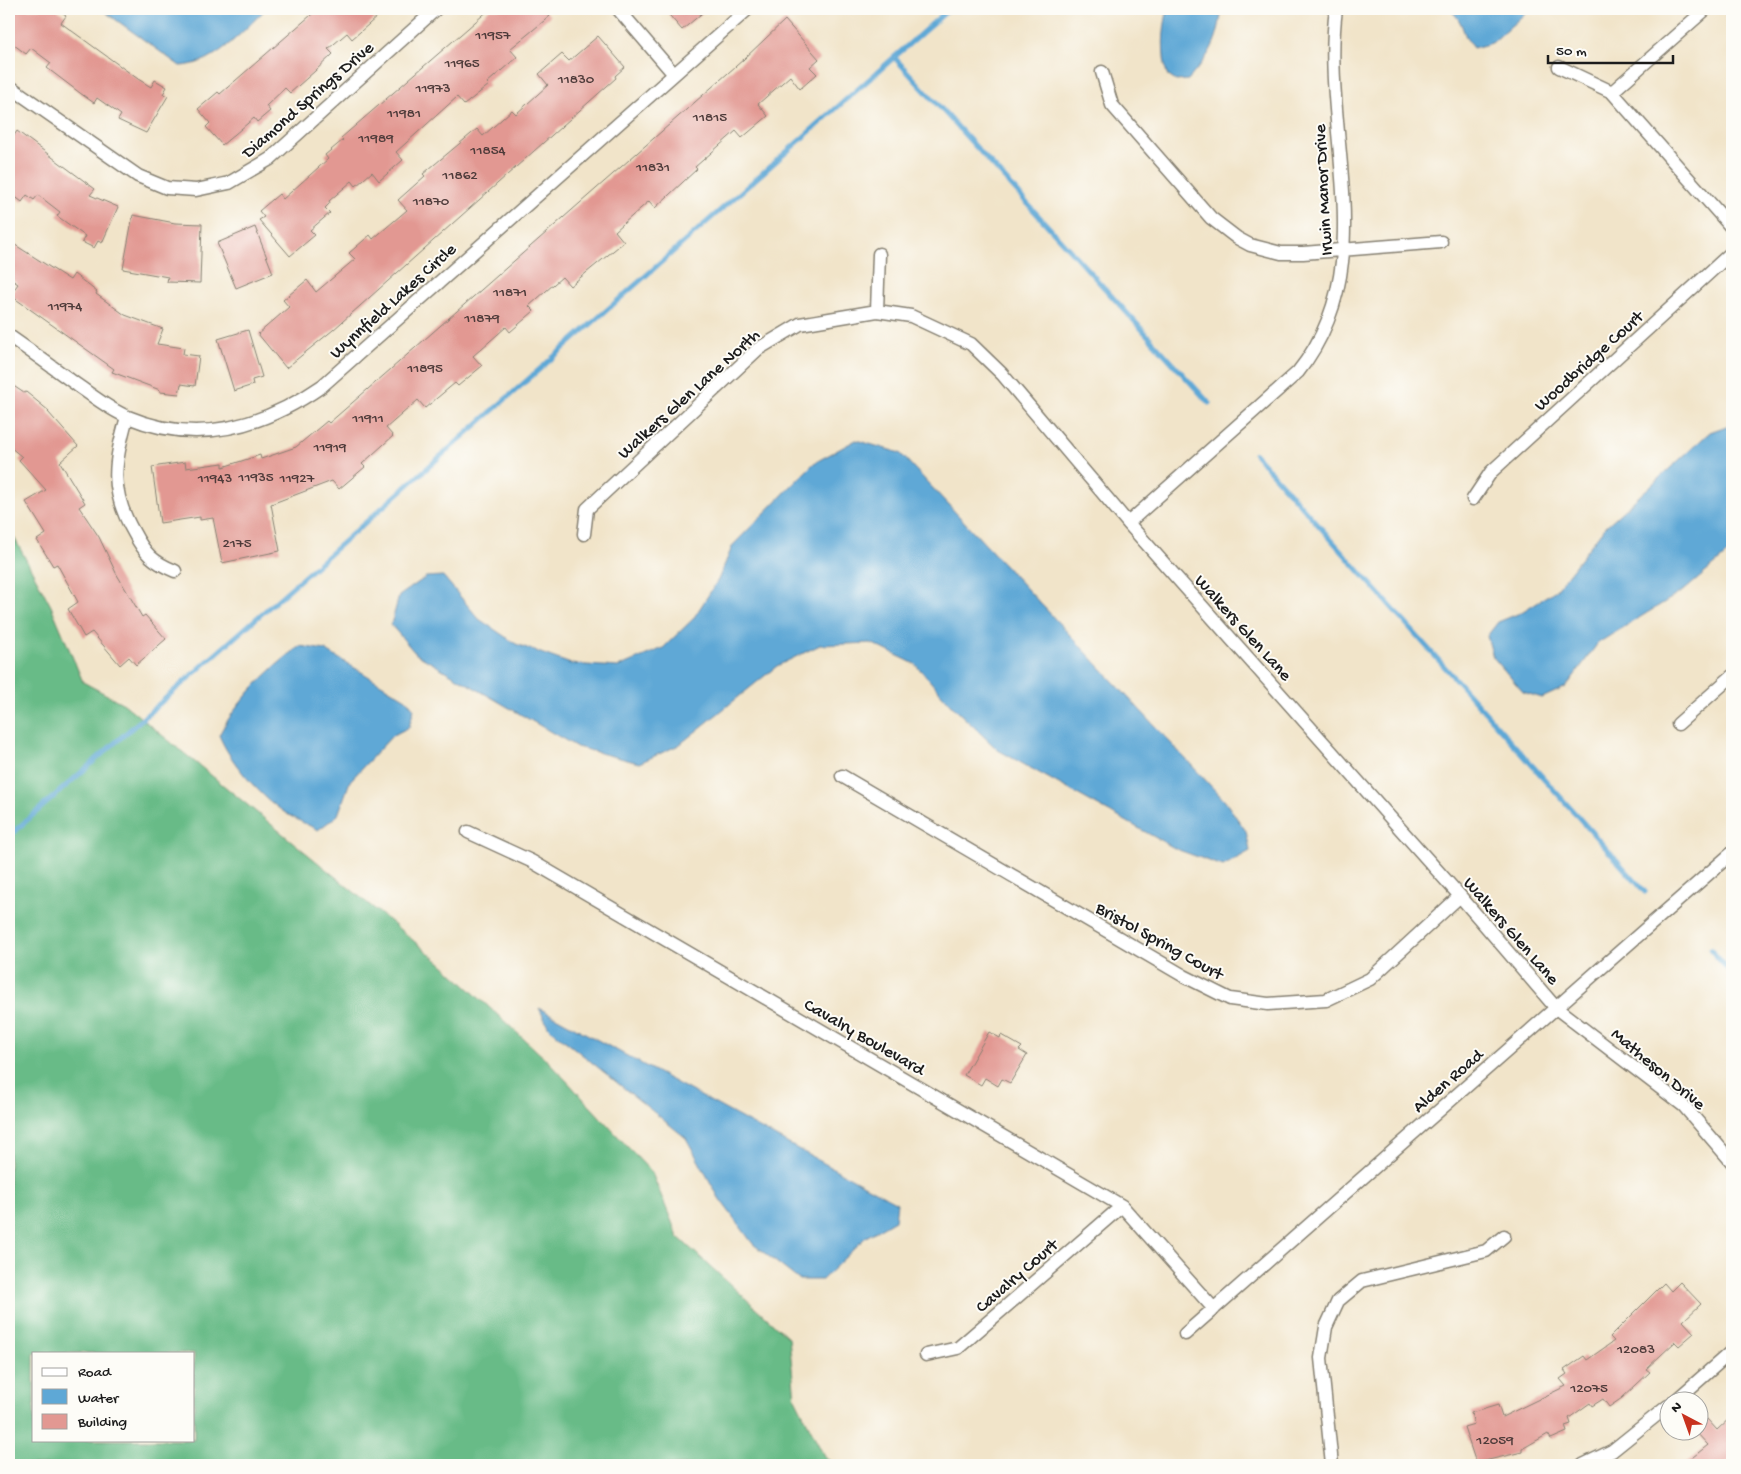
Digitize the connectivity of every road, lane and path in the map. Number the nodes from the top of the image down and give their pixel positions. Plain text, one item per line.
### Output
1 (436, 9) edge
2 (618, 9) edge
3 (748, 9) edge
4 (1336, 9) edge
5 (1706, 9) edge
6 (1559, 67) dead end
7 (1102, 72) dead end
8 (672, 73) junction
9 (9, 86) edge
10 (1612, 92) junction
11 (1732, 228) edge
12 (1441, 242) dead end
13 (1345, 250) junction
14 (1732, 252) edge
15 (879, 254) dead end
16 (877, 311) junction
17 (9, 336) edge
18 (127, 417) junction
19 (1474, 499) dead end
20 (1128, 523) junction
21 (584, 534) dead end
22 (175, 571) dead end
23 (1732, 676) edge
24 (1678, 724) dead end
25 (842, 776) dead end
26 (468, 832) dead end
27 (1732, 853) edge
28 (1460, 896) junction
29 (1556, 1008) junction
30 (1732, 1162) edge
31 (1122, 1206) junction
32 (1504, 1236) dead end
33 (1214, 1309) junction
34 (1185, 1334) dead end
35 (1732, 1351) edge
36 (926, 1354) dead end
37 (1685, 1392) edge
38 (1658, 1414) edge
39 (1332, 1465) edge
40 (1582, 1465) edge

1 - 9 street, Diamond Springs Drive
2 - 8 street
3 - 8 street, Wynnfield Lakes Circle
4 - 13 street, Irwin Manor Drive
5 - 10 street
6 - 10 street
7 - 13 street
8 - 18 street, Wynnfield Lakes Circle
10 - 11 street
12 - 13 street
13 - 20 street, Irwin Manor Drive
14 - 19 street, Woodbridge Court
15 - 16 street
16 - 20 street, Walkers Glen Lane
16 - 21 street, Walkers Glen Lane North
17 - 18 street, Wynnfield Lakes Circle
18 - 22 street
20 - 28 street, Walkers Glen Lane
23 - 24 street
25 - 28 street, Bristol Spring Court
26 - 31 street, Cavalry Boulevard
27 - 29 street, Alden Road
28 - 29 street, Walkers Glen Lane
29 - 30 street, Matheson Drive
29 - 33 street, Alden Road
31 - 33 street, Cavalry Boulevard
31 - 36 street, Cavalry Court
32 - 39 street
33 - 34 street, Alden Road
35 - 37 street
38 - 40 street

